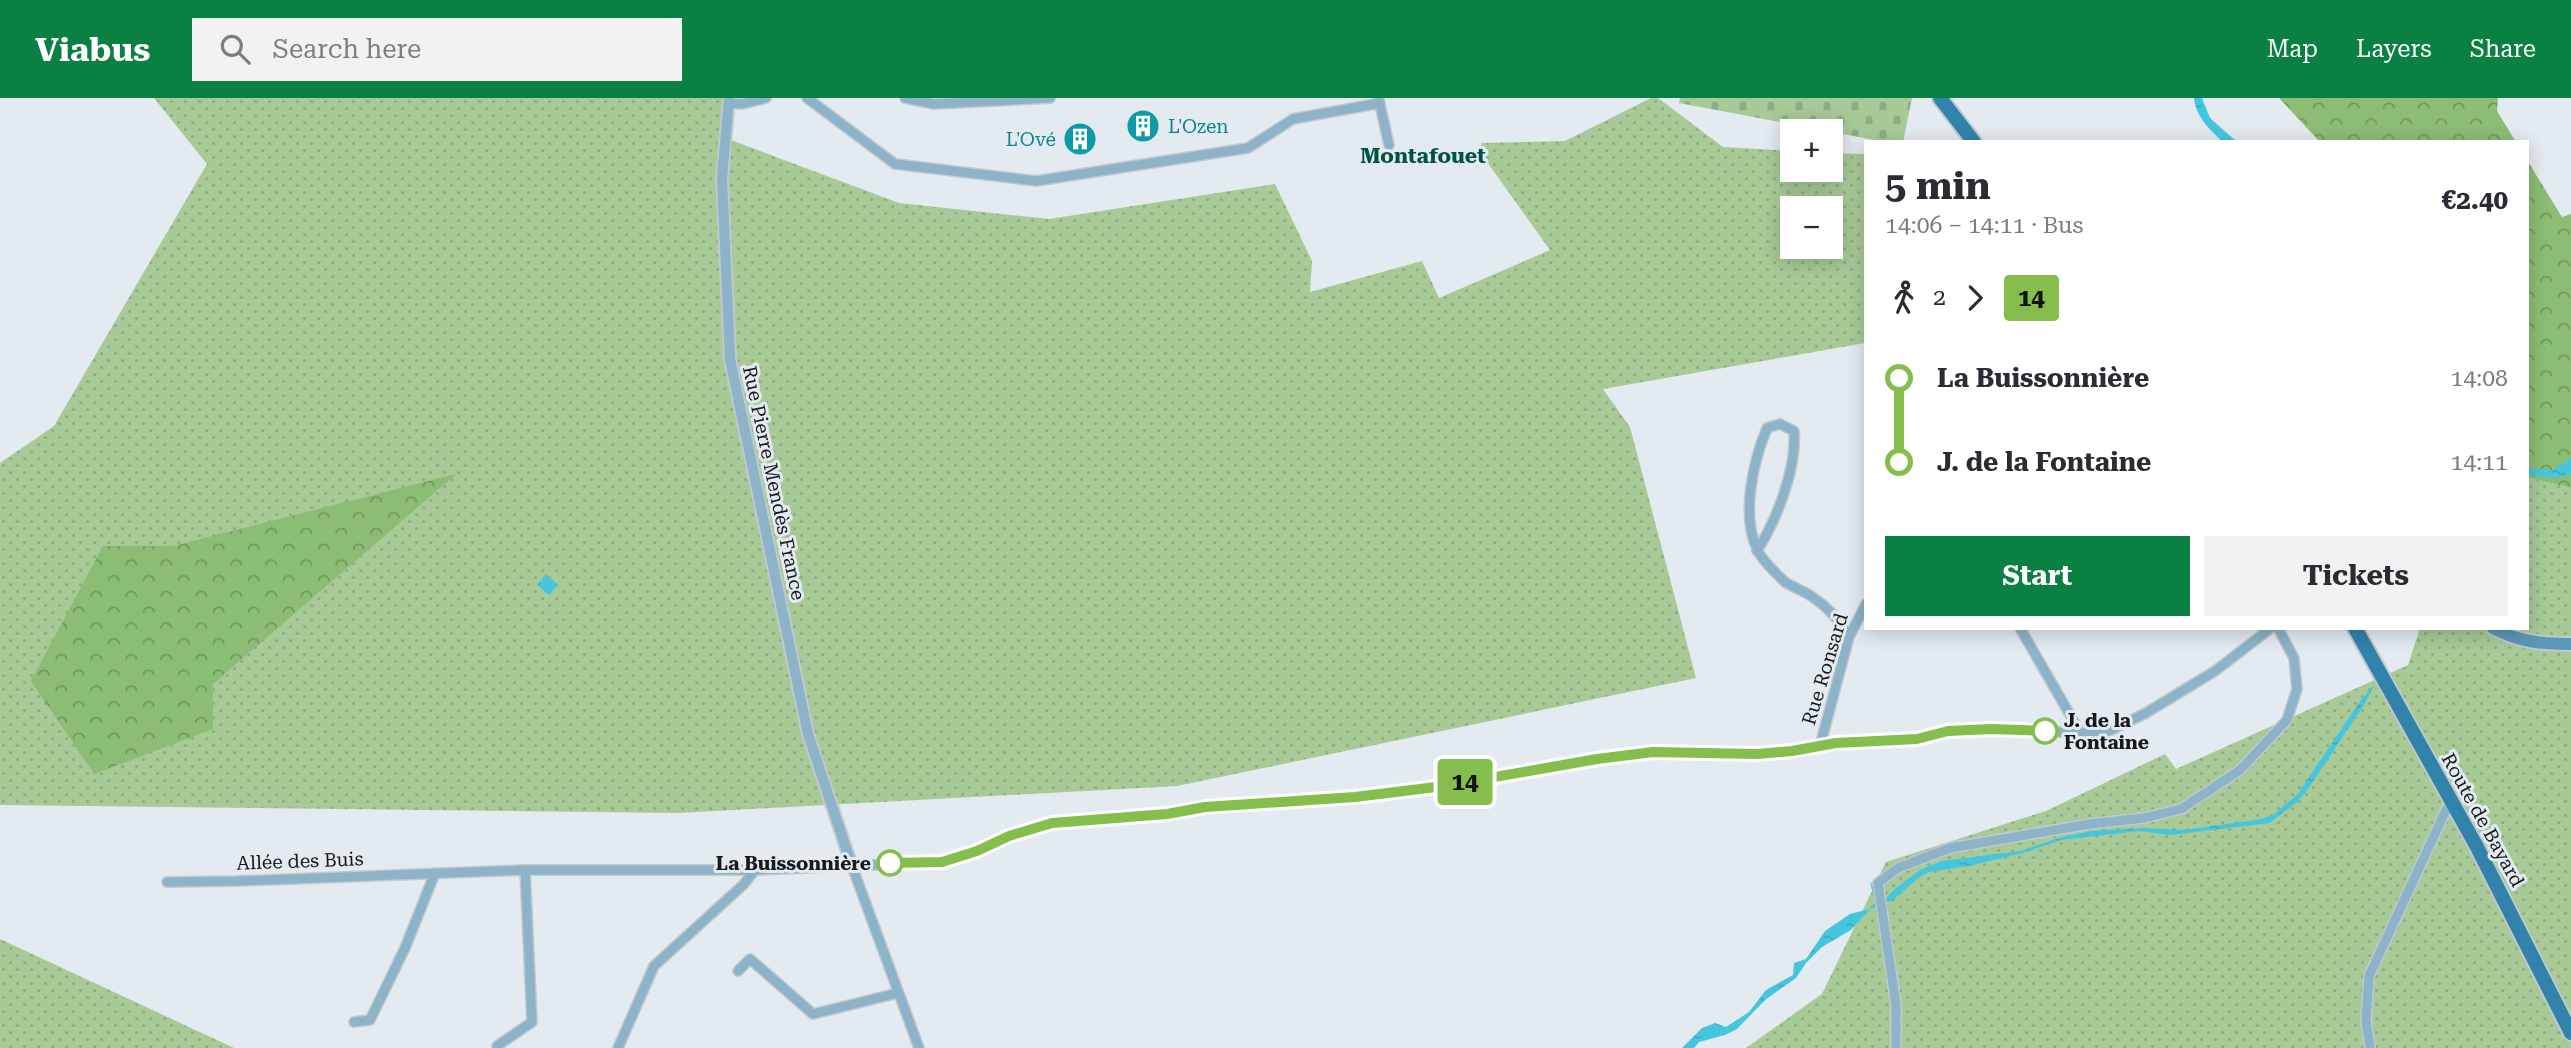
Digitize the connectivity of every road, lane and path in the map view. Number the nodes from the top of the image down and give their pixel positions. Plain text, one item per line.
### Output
1 (766, 98) edge
2 (807, 98) edge
3 (905, 98) edge
4 (1050, 98) edge
5 (1940, 98) edge
6 (729, 101) edge
7 (1379, 101) edge
8 (1972, 140) edge
9 (1389, 145) dead end
10 (1757, 551) junction
11 (1864, 608) edge
12 (2021, 630) edge
13 (2268, 630) edge
14 (2279, 630) edge
15 (2356, 630) edge
16 (2496, 630) edge
17 (1849, 638) junction
18 (2571, 645) edge
19 (2081, 734) junction
20 (1820, 746) junction
21 (2454, 805) junction
22 (852, 866) junction
23 (525, 870) junction
24 (755, 870) junction
25 (435, 873) junction
26 (167, 882) dead end
27 (738, 971) dead end
28 (898, 993) junction
29 (354, 1022) dead end
30 (2571, 1033) edge
31 (497, 1046) edge
32 (618, 1048) edge
33 (919, 1048) edge
34 (1896, 1048) edge
35 (2370, 1048) edge

1 - 6 street
2 - 7 street
3 - 4 street
5 - 8 main road
6 - 22 street, Rue Pierre Mendès France
7 - 9 street
10 - 10 street
10 - 17 street
11 - 17 street, Rue Ronsard
12 - 19 street
13 - 19 street, Allée des Buis
14 - 34 street
15 - 21 main road, Route de Bayard
16 - 18 main road
17 - 20 street, Rue Ronsard
19 - 20 street, Allée des Buis
20 - 22 street, Allée des Buis
21 - 30 main road, Route de Bayard
21 - 35 street
22 - 24 street, Allée des Buis
22 - 28 street
23 - 24 street, Allée des Buis
23 - 25 street, Allée des Buis
23 - 31 street
24 - 32 street
25 - 26 street, Allée des Buis
25 - 29 street
27 - 28 street
28 - 33 street

